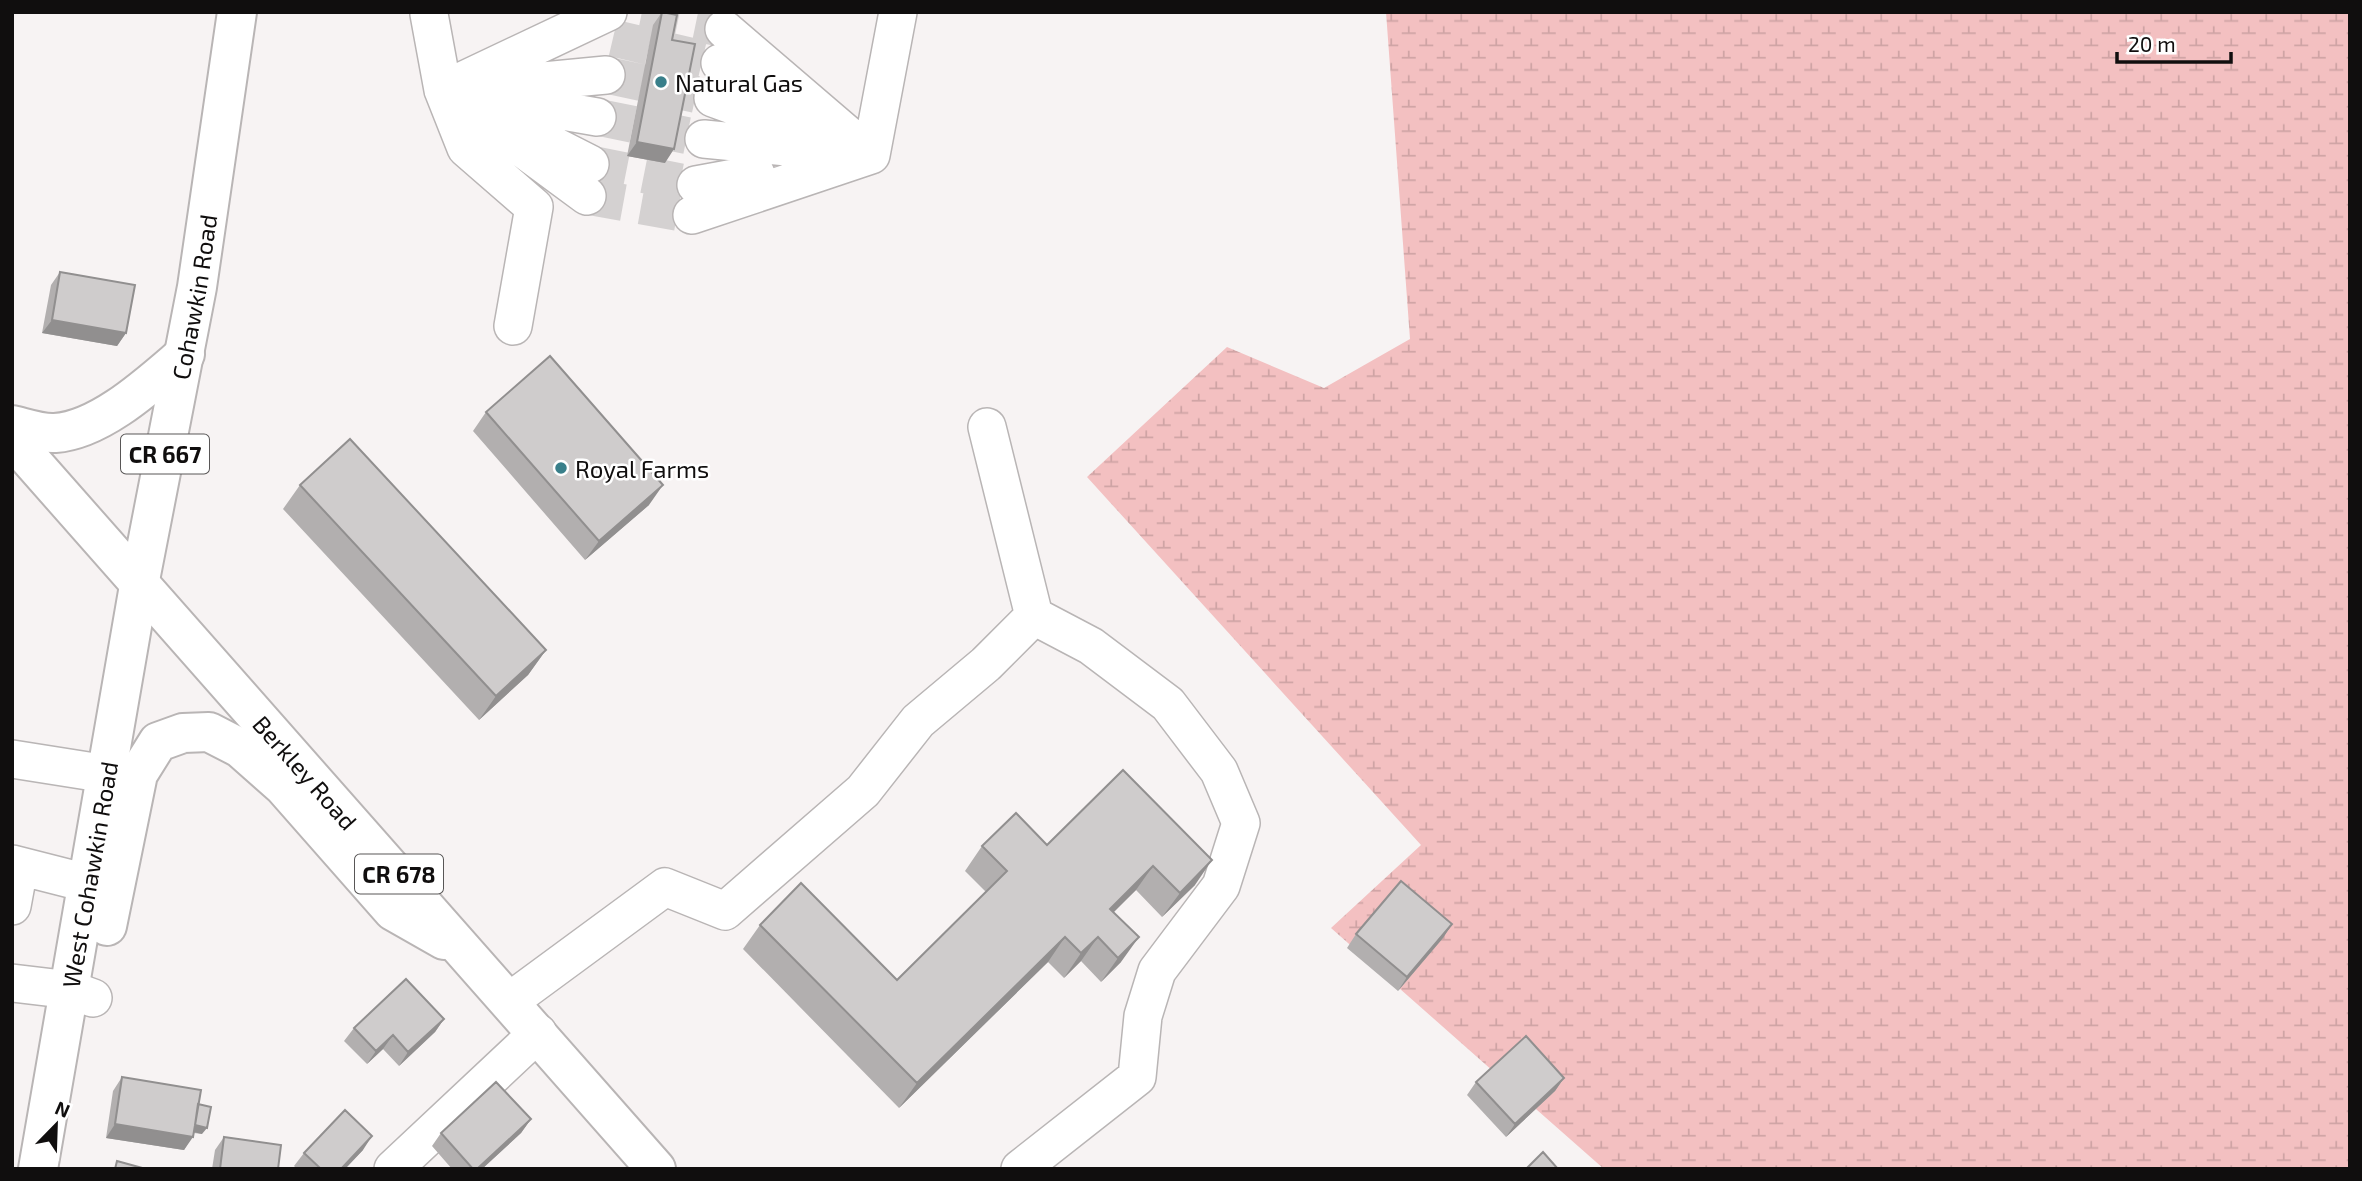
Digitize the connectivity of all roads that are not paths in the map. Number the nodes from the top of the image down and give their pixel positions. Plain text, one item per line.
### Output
1 (237, 12) edge
2 (898, 12) edge
3 (425, 13) edge
4 (610, 25) tunnel mouth
5 (722, 46) tunnel mouth
6 (606, 75) tunnel mouth
7 (443, 90) junction
8 (713, 98) tunnel mouth
9 (597, 117) tunnel mouth
10 (704, 139) tunnel mouth
11 (871, 155) junction
12 (589, 180) tunnel mouth
13 (694, 200) tunnel mouth
14 (513, 326) dead end
15 (184, 354) junction
16 (12, 425) edge
17 (987, 428) dead end
18 (12, 439) edge
19 (139, 580) junction
20 (1034, 616) junction
21 (12, 759) edge
22 (122, 774) junction
23 (16, 866) edge
24 (101, 888) junction
25 (12, 906) edge
26 (470, 955) junction
27 (12, 983) edge
28 (82, 994) junction
29 (510, 1001) junction
30 (538, 1032) junction
31 (38, 1169) edge
32 (393, 1169) edge
33 (656, 1169) edge
34 (1020, 1169) edge

1 - 15 main road, Cohawkin Road / CR 667
2 - 11 lane
3 - 7 lane
4 - 7 lane
5 - 11 lane
6 - 7 lane
7 - 9 lane
7 - 12 lane
7 - 14 lane
8 - 11 lane
10 - 11 lane
11 - 13 lane
15 - 16 main road
15 - 19 main road, Cohawkin Road / CR 667
17 - 20 lane
18 - 19 main road, Berkley Road / CR 678
19 - 22 main road, West Cohawkin Road / CR 667
19 - 26 main road, Berkley Road / CR 678
20 - 29 lane
20 - 34 lane
21 - 22 lane
22 - 24 main road, West Cohawkin Road / CR 667
22 - 26 main road
23 - 24 lane
23 - 25 lane
24 - 28 main road, West Cohawkin Road / CR 667
26 - 29 main road, Berkley Road / CR 678
27 - 28 lane
28 - 31 main road, West Cohawkin Road / CR 667
29 - 30 main road, Berkley Road / CR 678
30 - 32 lane
30 - 33 main road, Berkley Road / CR 678

